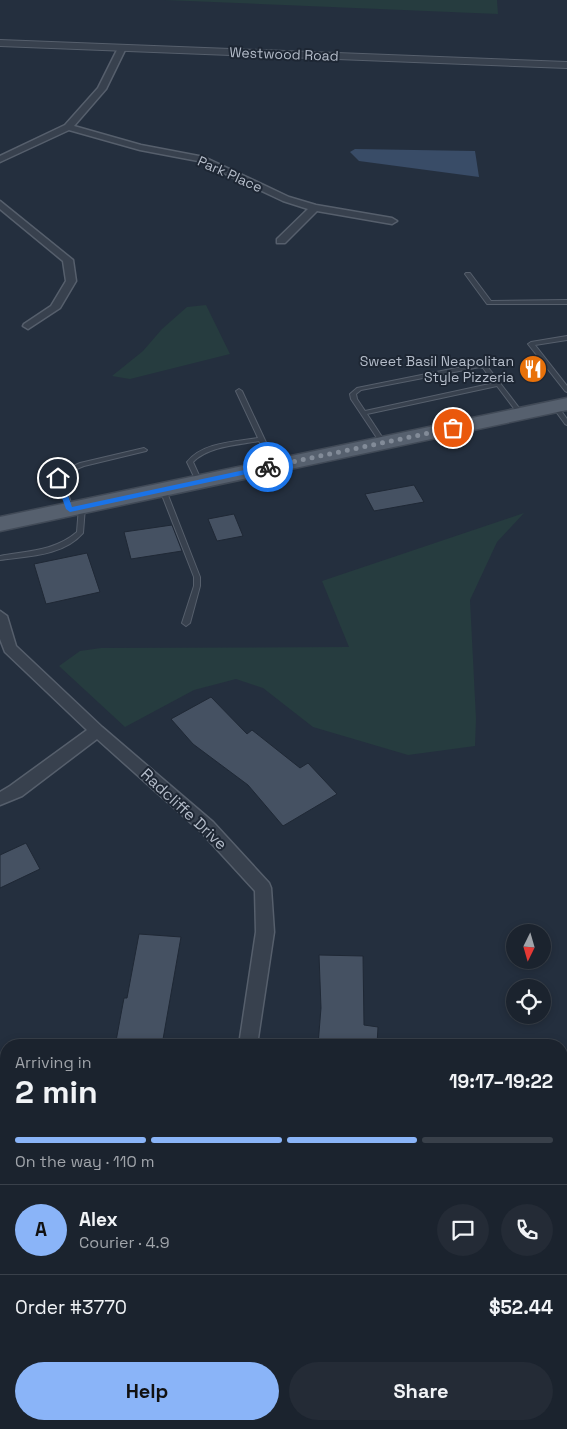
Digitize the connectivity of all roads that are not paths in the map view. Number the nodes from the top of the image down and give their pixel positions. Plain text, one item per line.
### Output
1 (0, 43) edge
2 (122, 48) junction
3 (567, 65) edge
4 (68, 128) junction
5 (0, 160) edge
6 (0, 204) edge
7 (315, 208) junction
8 (392, 221) dead end
9 (281, 242) dead end
10 (468, 274) dead end
11 (567, 302) edge
12 (28, 326) dead end
13 (567, 338) edge
14 (498, 384) junction
15 (567, 390) edge
16 (240, 391) dead end
17 (561, 405) edge
18 (363, 413) junction
19 (521, 414) junction
20 (567, 423) edge
21 (262, 439) junction
22 (383, 443) junction
23 (144, 450) dead end
24 (274, 466) junction
25 (199, 482) junction
26 (163, 490) junction
27 (76, 508) junction
28 (0, 524) edge
29 (0, 558) edge
30 (0, 616) edge
31 (186, 624) dead end
32 (97, 731) junction
33 (0, 799) edge
34 (249, 1039) edge

1 - 2 street, Westwood Road
2 - 3 street, Westwood Road
2 - 4 street
4 - 5 street
4 - 7 street, Park Place
6 - 12 street
7 - 8 street, Park Place
7 - 9 street
10 - 11 lane
13 - 15 lane
14 - 18 lane
14 - 18 lane
14 - 19 lane
16 - 21 lane
17 - 19 main road
17 - 20 lane
18 - 22 lane
19 - 22 main road
21 - 24 lane
21 - 25 lane
22 - 24 main road
23 - 27 lane
24 - 25 main road
25 - 26 main road
26 - 27 main road
26 - 31 lane
27 - 28 main road
27 - 29 lane
30 - 32 street, Radcliffe Drive
32 - 33 street
32 - 34 street, Radcliffe Drive

